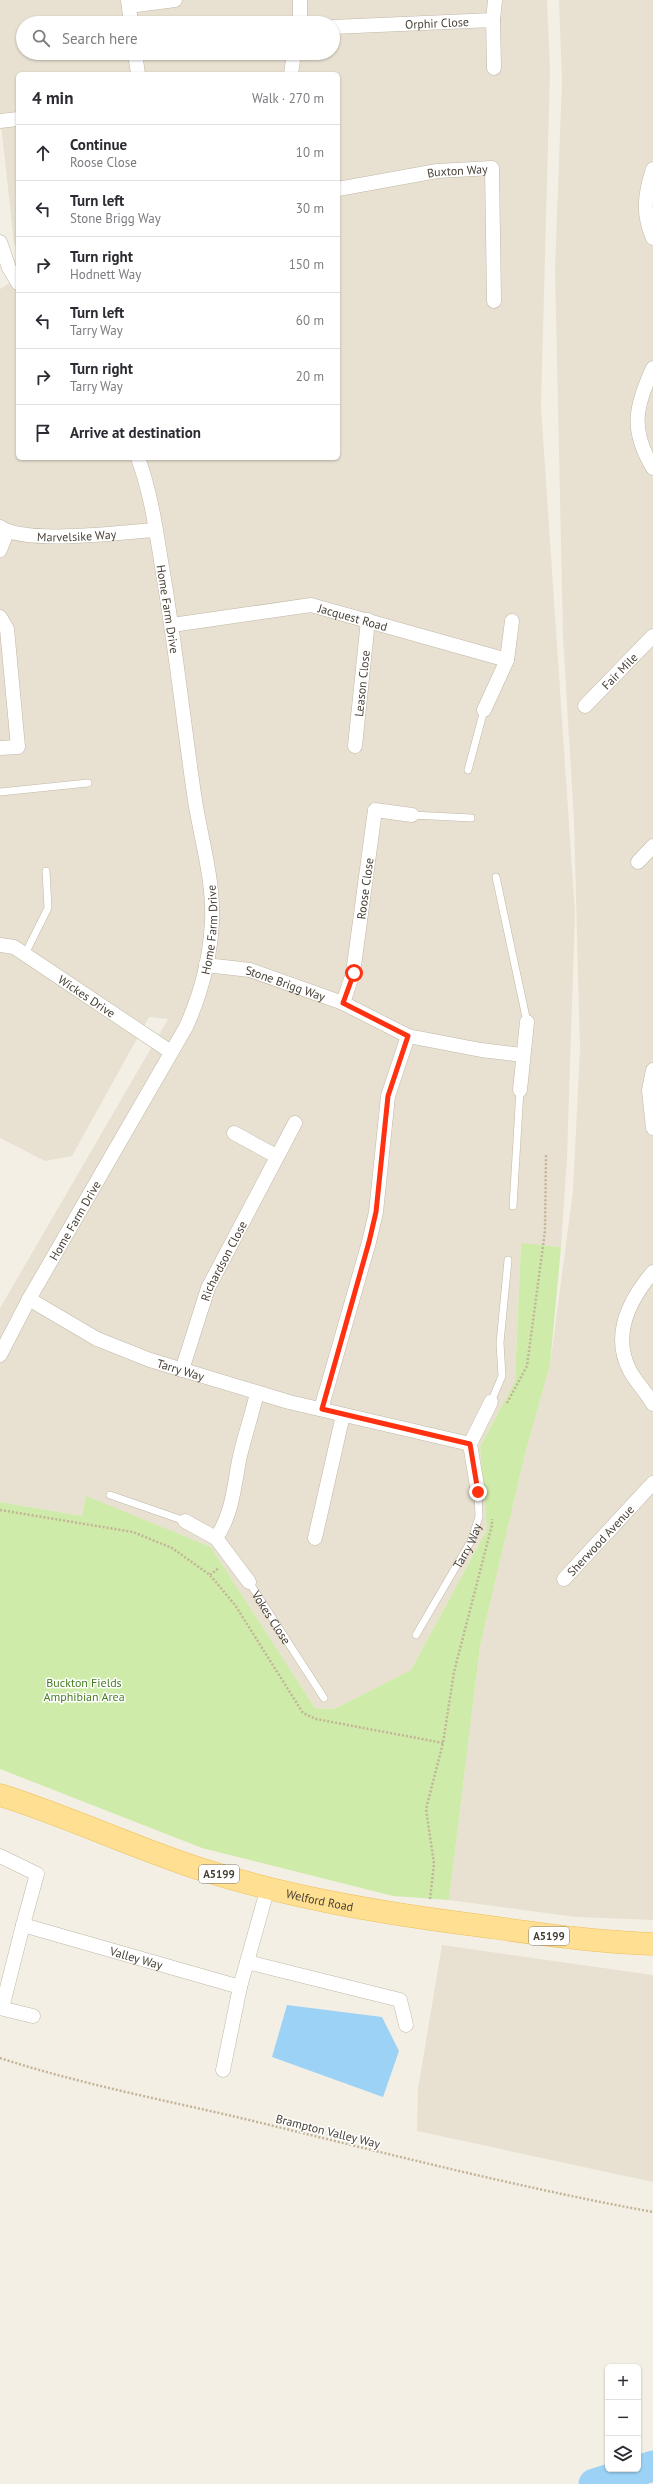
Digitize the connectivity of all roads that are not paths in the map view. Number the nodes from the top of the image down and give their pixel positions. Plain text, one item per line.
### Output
1 (176, 0) edge
2 (300, 0) edge
3 (495, 0) edge
4 (128, 3) edge
5 (130, 16) edge
6 (300, 16) edge
7 (493, 20) junction
8 (340, 27) edge
9 (136, 60) edge
10 (293, 60) edge
11 (494, 68) dead end
12 (138, 72) edge
13 (291, 72) edge
14 (16, 119) edge
15 (0, 121) edge
16 (653, 169) edge
17 (340, 189) edge
18 (653, 238) edge
19 (0, 242) edge
20 (16, 280) edge
21 (494, 301) dead end
22 (653, 368) edge
23 (139, 460) edge
24 (653, 468) edge
25 (4, 530) edge
26 (155, 530) junction
27 (0, 550) edge
28 (0, 617) edge
29 (368, 620) junction
30 (512, 621) dead end
31 (172, 625) junction
32 (651, 643) edge
33 (507, 660) junction
34 (585, 706) dead end
35 (484, 710) joint
36 (355, 746) dead end
37 (0, 748) edge
38 (468, 770) dead end
39 (88, 783) dead end
40 (0, 792) edge
41 (412, 815) joint
42 (471, 818) dead end
43 (653, 846) edge
44 (638, 862) dead end
45 (46, 871) dead end
46 (496, 877) dead end
47 (0, 945) edge
48 (25, 954) junction
49 (206, 965) junction
50 (343, 1003) junction
51 (527, 1022) joint
52 (408, 1036) junction
53 (171, 1052) junction
54 (522, 1055) junction
55 (653, 1070) edge
56 (520, 1090) joint
57 (295, 1123) dead end
58 (653, 1128) edge
59 (234, 1133) dead end
60 (276, 1156) junction
61 (513, 1206) dead end
62 (508, 1260) dead end
63 (653, 1272) edge
64 (29, 1299) junction
65 (0, 1355) edge
66 (182, 1370) junction
67 (257, 1393) junction
68 (491, 1402) joint
69 (653, 1404) edge
70 (322, 1409) junction
71 (343, 1415) junction
72 (470, 1444) junction
73 (653, 1483) edge
74 (478, 1492) joint
75 (110, 1495) dead end
76 (185, 1521) joint
77 (216, 1538) junction
78 (315, 1538) dead end
79 (564, 1579) dead end
80 (249, 1582) joint
81 (416, 1635) dead end
82 (324, 1698) dead end
83 (0, 1795) edge
84 (0, 1856) edge
85 (268, 1888) junction
86 (23, 1925) junction
87 (653, 1944) edge
88 (247, 1962) junction
89 (240, 1987) junction
90 (1, 2008) edge
91 (33, 2016) dead end
92 (406, 2025) dead end
93 (223, 2070) dead end

1 - 4 street
2 - 6 street
3 - 7 street
4 - 5 street
7 - 8 street, Orphir Close
7 - 11 street
9 - 12 street
10 - 13 street
14 - 15 street
16 - 18 street
17 - 21 street, Buxton Way
19 - 20 street
22 - 24 street
23 - 26 street, Home Farm Drive
25 - 26 street, Marvelsike Way
25 - 27 street
26 - 31 street, Home Farm Drive
28 - 37 street
29 - 31 street, Jacquest Road
29 - 33 street, Jacquest Road
29 - 36 street, Leason Close
30 - 33 street
31 - 49 street, Home Farm Drive
32 - 34 street, Fair Mile
33 - 35 street
35 - 38 lane
39 - 40 lane
41 - 42 lane
41 - 50 street, Roose Close
43 - 44 street
45 - 48 lane
46 - 51 lane
47 - 48 street, Wickes Drive
48 - 53 street, Wickes Drive
49 - 50 street, Stone Brigg Way
49 - 53 street, Home Farm Drive
50 - 52 street, Stone Brigg Way
51 - 54 street
52 - 54 street, Stone Brigg Way
52 - 70 street
53 - 64 street, Home Farm Drive
54 - 56 street
55 - 58 street
56 - 61 lane
57 - 60 street, Richardson Close
59 - 60 street
60 - 66 street, Richardson Close
62 - 68 lane
63 - 69 street
64 - 65 street, Home Farm Drive
64 - 66 street, Tarry Way
66 - 67 street, Tarry Way
67 - 70 street, Tarry Way
67 - 77 street
68 - 72 street
70 - 71 street, Tarry Way
71 - 72 street, Tarry Way
71 - 78 street
72 - 74 street, Tarry Way
73 - 79 street, Sherwood Avenue
74 - 81 lane, Tarry Way
75 - 76 lane, Vokes Close
76 - 77 street, Vokes Close
77 - 80 street, Vokes Close
80 - 82 lane, Vokes Close
83 - 85 main road, Welford Road / A5199
84 - 86 street
85 - 87 main road, Welford Road / A5199
85 - 88 street
86 - 89 street, Valley Way
86 - 90 street
88 - 89 street
88 - 92 street
89 - 93 street
90 - 91 street

